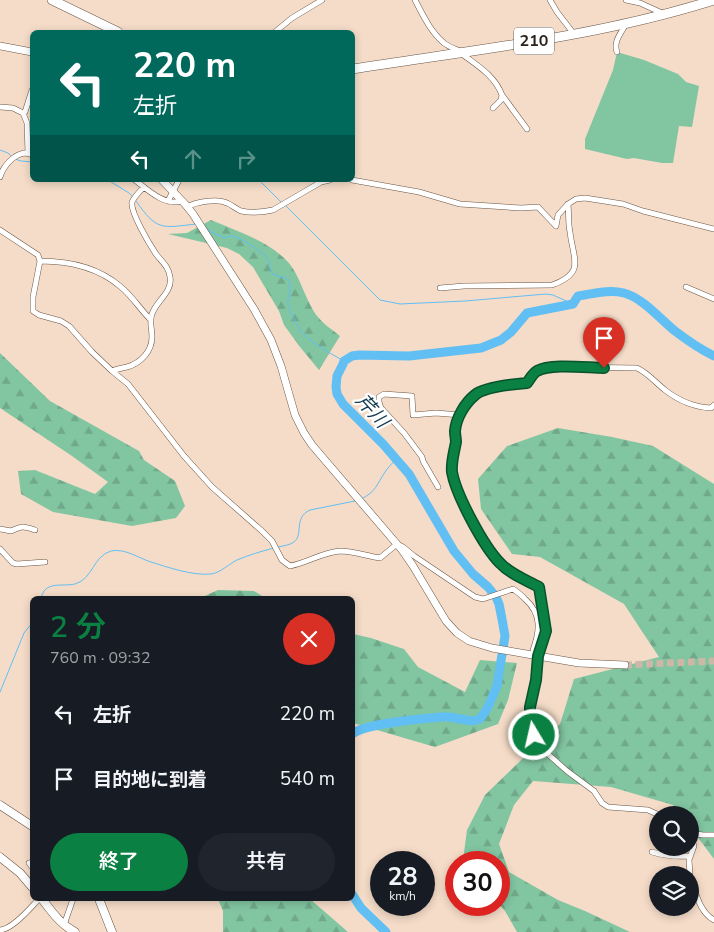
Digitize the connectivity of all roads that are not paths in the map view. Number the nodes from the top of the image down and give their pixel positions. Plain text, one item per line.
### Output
1 (52, 0) edge
2 (322, 0) edge
3 (415, 0) edge
4 (550, 0) edge
5 (626, 0) edge
6 (714, 0) edge
7 (664, 15) junction
8 (626, 24) junction
9 (114, 30) edge
10 (277, 30) edge
11 (575, 35) junction
12 (0, 46) edge
13 (30, 52) edge
14 (462, 52) junction
15 (617, 52) dead end
16 (355, 69) edge
17 (502, 95) junction
18 (30, 97) edge
19 (0, 107) edge
20 (493, 108) dead end
21 (24, 114) junction
22 (528, 129) dead end
23 (30, 154) edge
24 (0, 177) edge
25 (355, 181) edge
26 (138, 182) edge
27 (164, 182) edge
28 (178, 182) edge
29 (321, 182) edge
30 (144, 187) junction
31 (172, 191) junction
32 (182, 201) junction
33 (168, 202) junction
34 (568, 204) junction
35 (189, 210) junction
36 (714, 229) edge
37 (0, 230) edge
38 (40, 261) junction
39 (686, 287) dead end
40 (440, 288) dead end
41 (714, 300) edge
42 (150, 319) junction
43 (112, 371) junction
44 (714, 405) edge
45 (460, 415) junction
46 (438, 487) dead end
47 (0, 528) edge
48 (35, 530) dead end
49 (396, 544) junction
50 (0, 549) edge
51 (45, 562) dead end
52 (535, 656) junction
53 (625, 665) tunnel mouth
54 (0, 805) edge
55 (649, 810) edge
56 (30, 825) edge
57 (699, 835) edge
58 (714, 835) edge
59 (665, 856) edge
60 (690, 856) joint
61 (0, 857) edge
62 (690, 866) edge
63 (30, 885) edge
64 (39, 901) edge
65 (43, 901) edge
66 (72, 901) edge
67 (100, 901) edge
68 (699, 902) edge
69 (714, 920) edge
70 (64, 925) junction
71 (0, 930) edge
72 (75, 932) edge
73 (112, 932) edge

1 - 9 highway
2 - 10 street
3 - 14 street
4 - 11 street
5 - 7 street
6 - 7 highway, 210
7 - 8 highway, 210
8 - 11 highway, 210
8 - 15 street
11 - 14 highway, 210
12 - 13 street
14 - 16 highway, 210
14 - 17 street
17 - 20 street
17 - 22 street
18 - 21 street
19 - 21 street
21 - 23 street
23 - 24 street
25 - 34 street
26 - 30 street
27 - 31 street
28 - 31 street
29 - 35 street
30 - 33 street
30 - 42 street
31 - 32 street
31 - 33 street
32 - 33 street
32 - 35 street
34 - 36 street
34 - 40 street
35 - 49 street
37 - 38 street
38 - 42 street
38 - 43 street
39 - 41 street
42 - 43 street
43 - 49 street
44 - 45 street
45 - 46 street
45 - 52 street
47 - 48 street
49 - 52 street
49 - 52 street
50 - 51 street
52 - 53 street
52 - 55 street
54 - 56 main road
57 - 58 street
59 - 60 street
60 - 62 street
61 - 63 main road
64 - 71 street
65 - 70 main road
66 - 70 street
67 - 73 main road
68 - 69 street
70 - 72 main road

